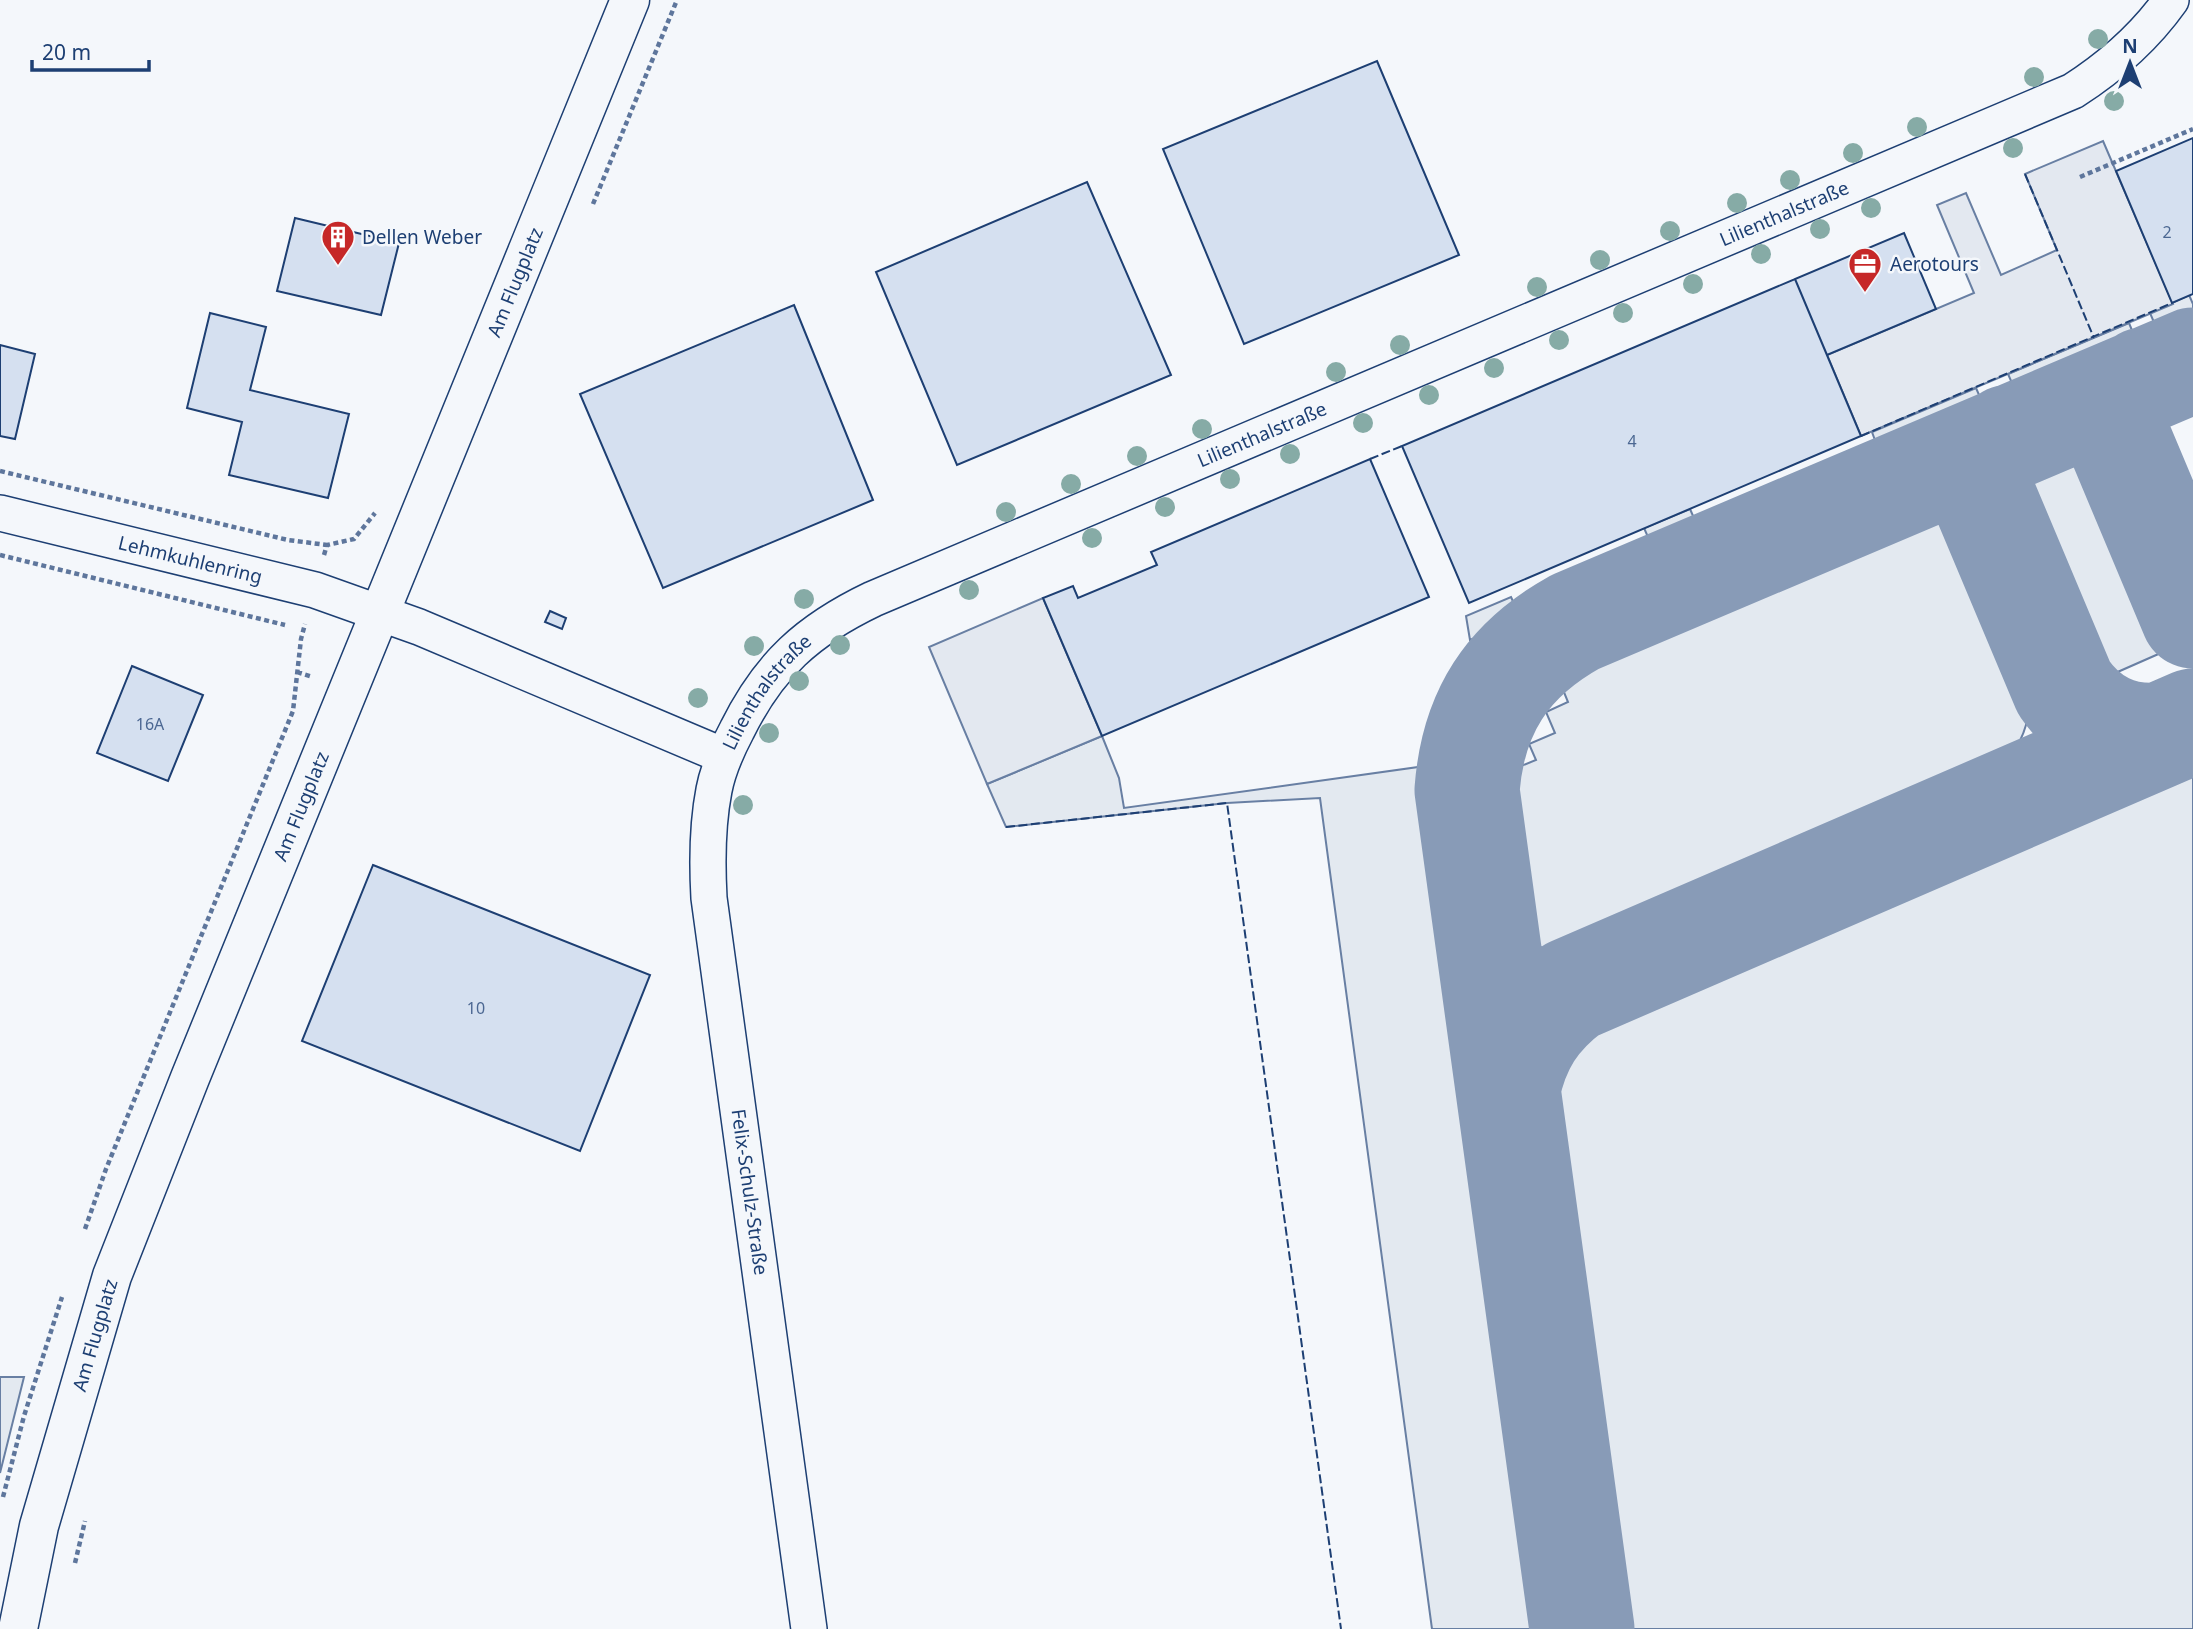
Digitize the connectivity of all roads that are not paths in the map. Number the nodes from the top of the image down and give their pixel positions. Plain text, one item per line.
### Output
1 (630, 0) edge
2 (2171, 0) edge
3 (0, 513) edge
4 (381, 612) junction
5 (724, 756) junction
6 (18, 1629) edge
7 (809, 1629) edge

1 - 4 street, Am Flugplatz
2 - 5 street, Lilienthalstraße
3 - 4 street, Lehmkuhlenring
4 - 5 street, Lilienthalstraße
4 - 6 street, Am Flugplatz
5 - 7 street, Felix-Schulz-Straße

